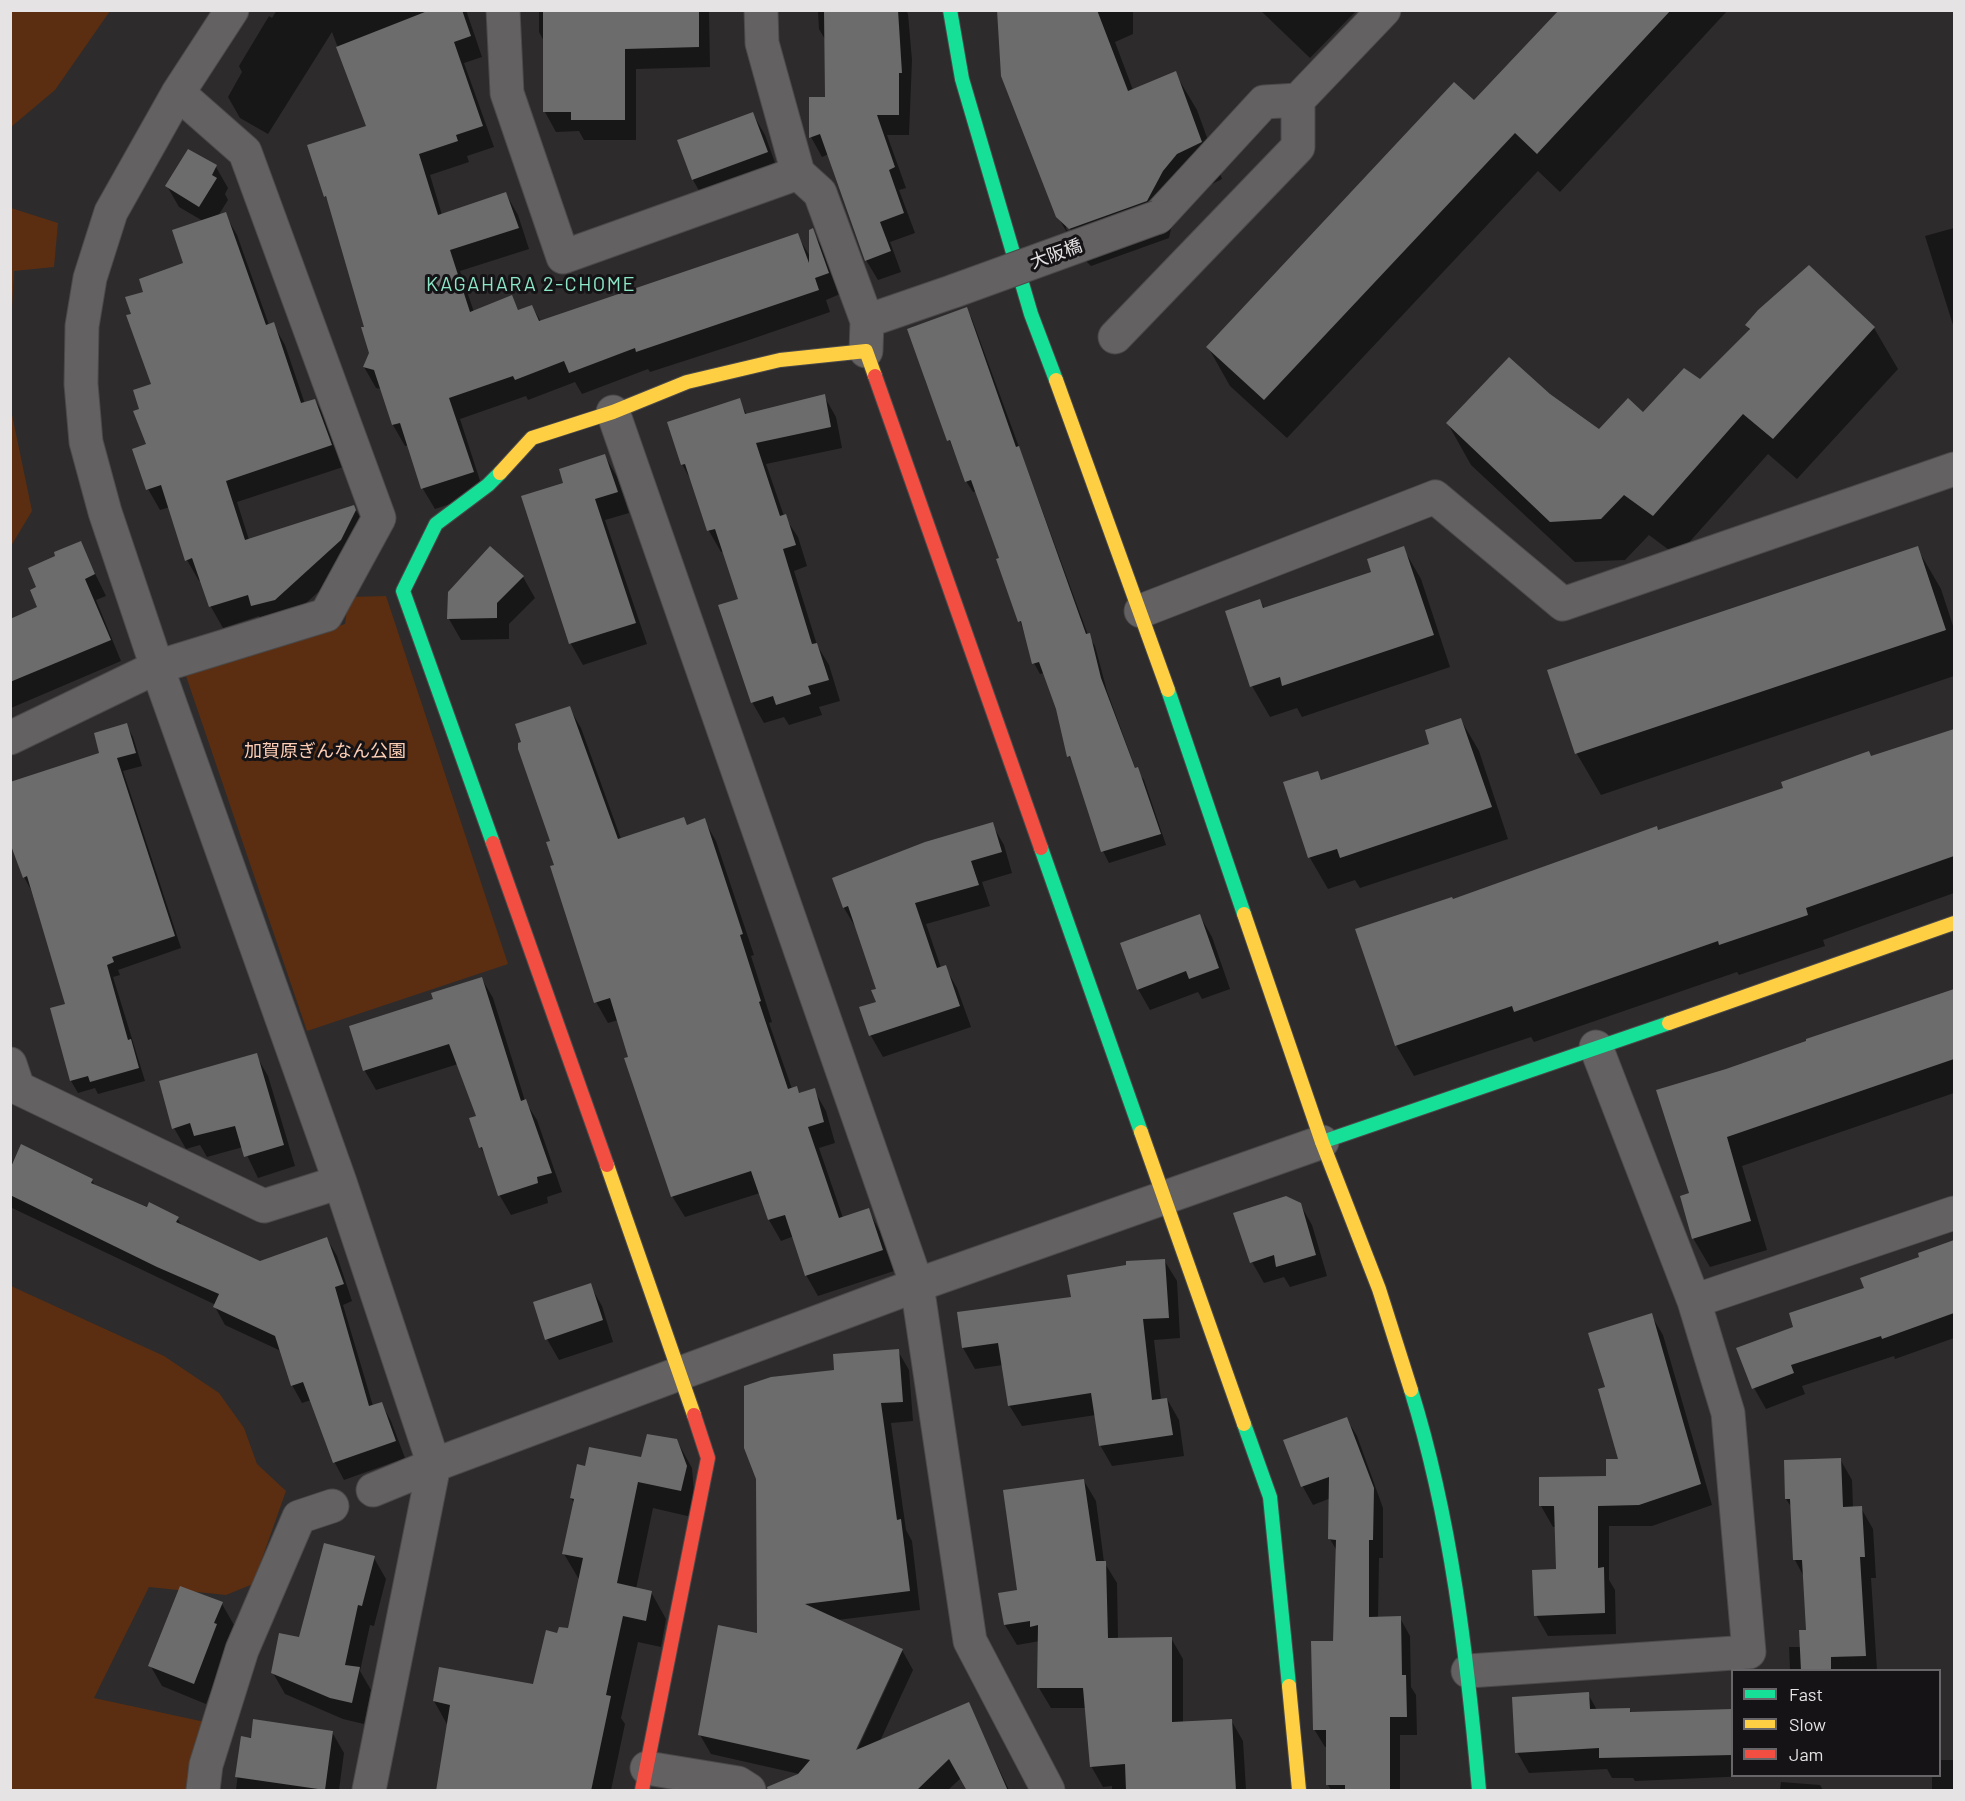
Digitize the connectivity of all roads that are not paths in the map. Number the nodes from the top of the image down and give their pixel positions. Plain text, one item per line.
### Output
1 (232, 10) edge
2 (503, 10) edge
3 (761, 10) edge
4 (950, 10) edge
5 (1384, 10) edge
6 (178, 93) junction
7 (1298, 100) junction
8 (798, 173) junction
9 (866, 336) junction
10 (1115, 337) dead end
11 (613, 412) junction
12 (1954, 469) edge
13 (1141, 611) junction
14 (157, 667) junction
15 (10, 738) edge
16 (1954, 923) edge
17 (1596, 1047) junction
18 (10, 1064) edge
19 (1322, 1142) junction
20 (340, 1182) junction
21 (1166, 1198) junction
22 (1954, 1213) edge
23 (917, 1285) junction
24 (1694, 1301) junction
25 (681, 1373) junction
26 (434, 1465) junction
27 (373, 1490) dead end
28 (332, 1506) dead end
29 (1468, 1671) junction
30 (644, 1779) edge
31 (203, 1791) edge
32 (369, 1791) edge
33 (748, 1791) edge
34 (1048, 1791) edge
35 (1299, 1791) edge
36 (1479, 1791) edge

1 - 6 street
2 - 8 street
3 - 8 street
4 - 13 street
5 - 7 street
6 - 14 street
6 - 14 street
7 - 9 street, 大阪橋, bridge
7 - 10 street
8 - 9 street
9 - 11 street
9 - 21 street
11 - 23 street
11 - 25 street
12 - 13 street
13 - 19 street
14 - 15 street
14 - 20 street
16 - 17 street
17 - 19 street
17 - 24 street
18 - 20 street
19 - 21 street
19 - 29 street
20 - 26 street
21 - 23 street
21 - 35 street
22 - 24 street
23 - 25 street
23 - 34 street
24 - 29 street
25 - 26 street
25 - 30 street
26 - 27 street
26 - 32 street
28 - 31 street
29 - 36 street
30 - 33 street

